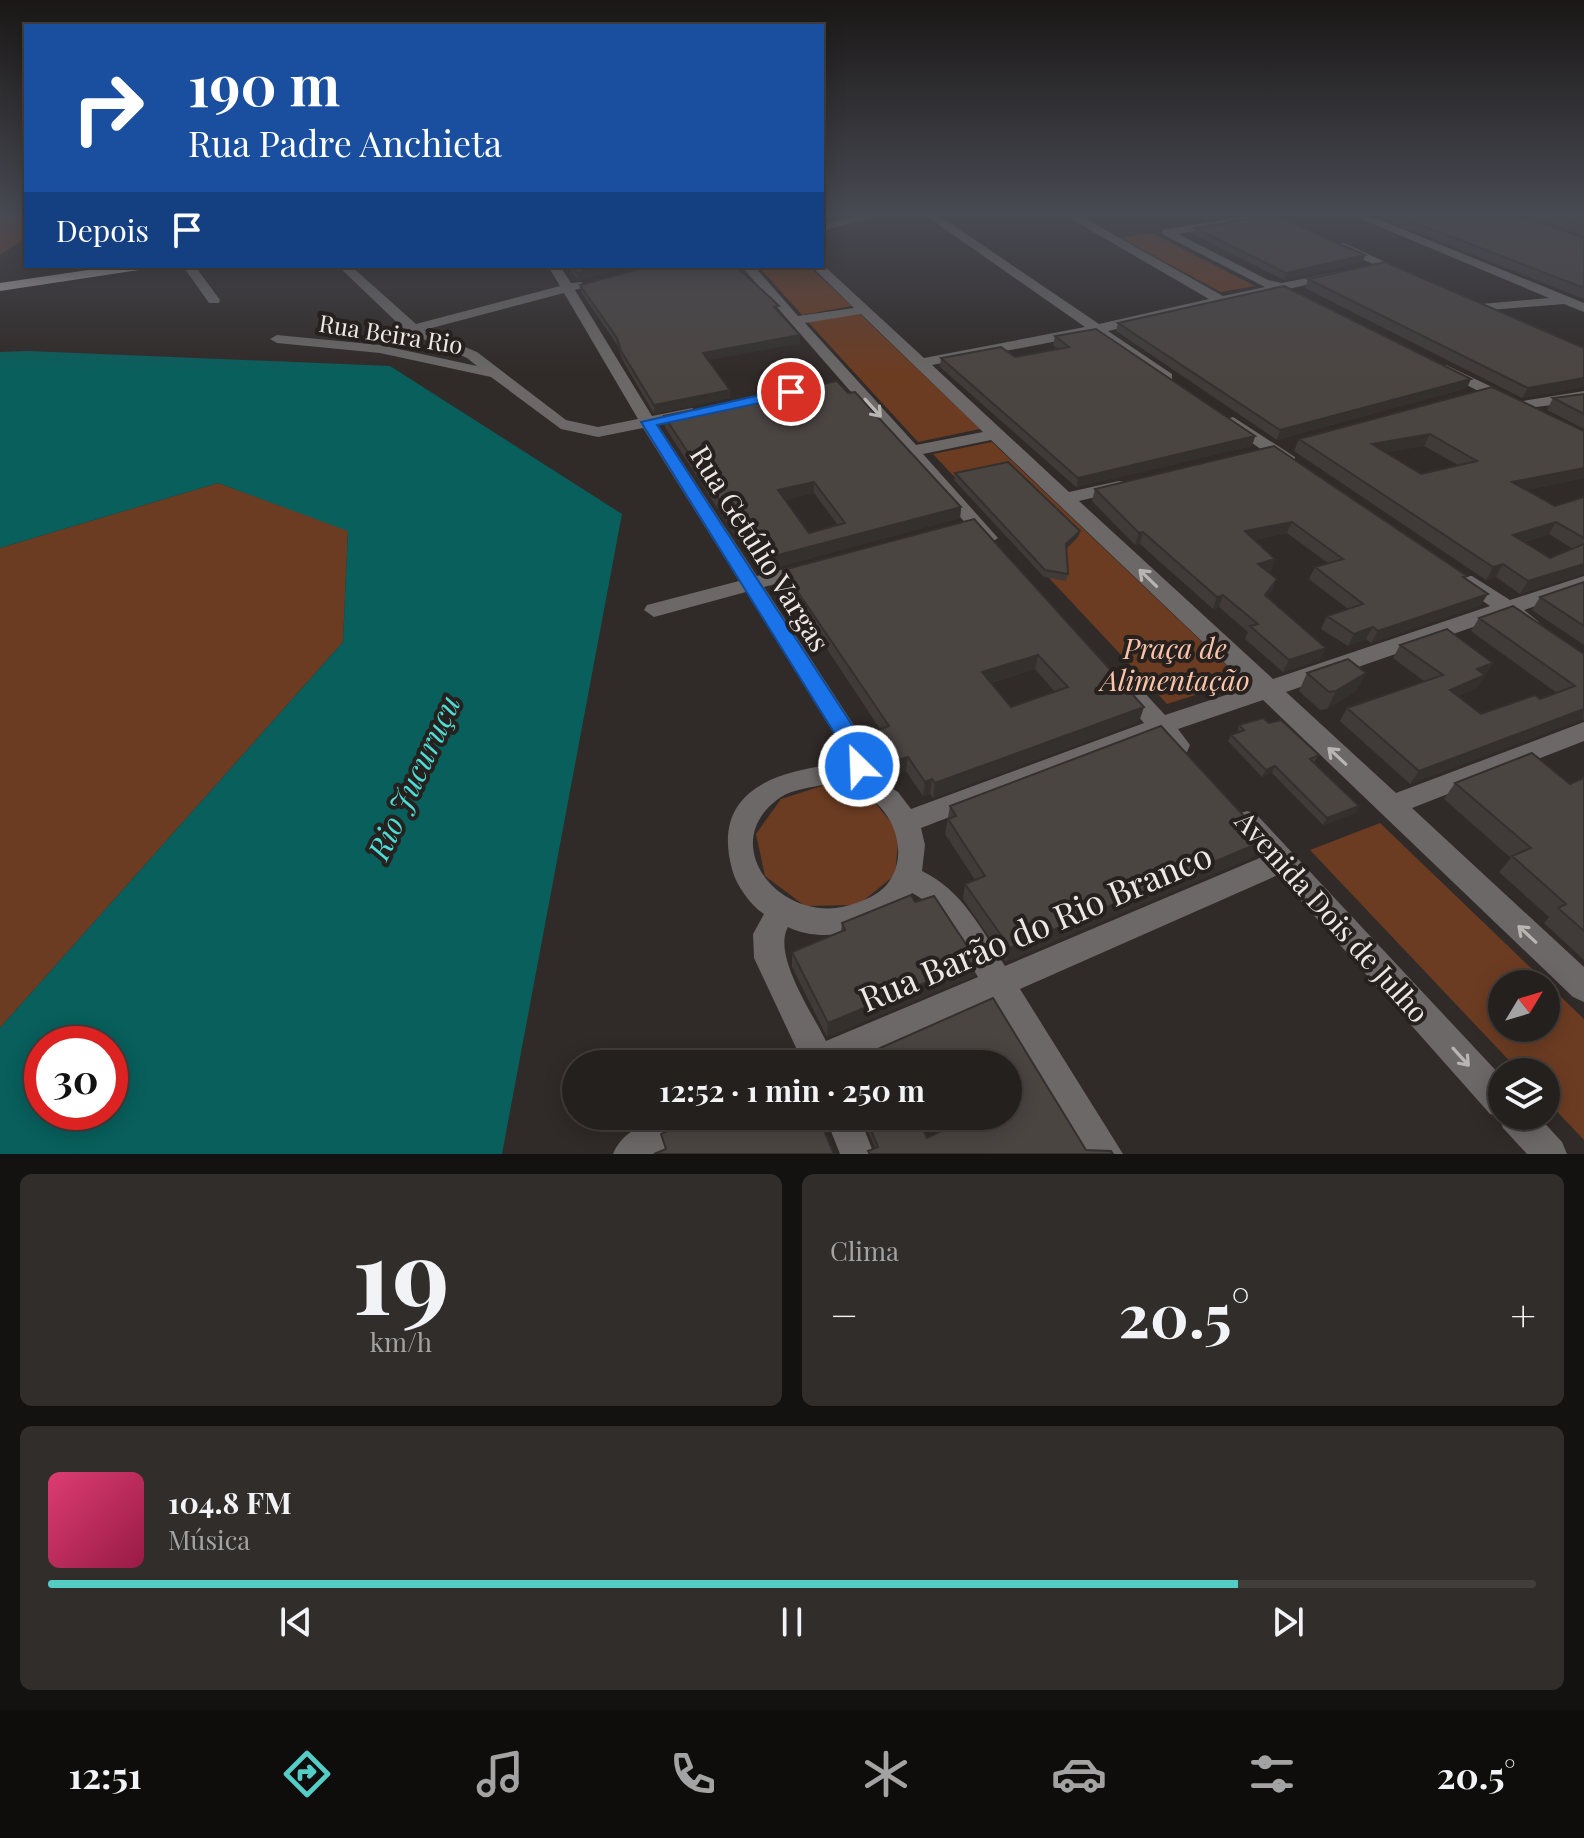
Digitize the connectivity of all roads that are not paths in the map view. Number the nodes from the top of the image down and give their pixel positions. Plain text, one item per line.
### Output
1 (1006, 267) edge
2 (1161, 267) edge
3 (1230, 267) edge
4 (1369, 267) edge
5 (1388, 267) edge
6 (1483, 267) edge
7 (83, 268) edge
8 (129, 268) edge
9 (190, 268) edge
10 (346, 268) edge
11 (555, 268) edge
12 (749, 268) edge
13 (819, 268) edge
14 (74, 279) junction
15 (598, 280) edge
16 (1425, 283) edge
17 (1265, 286) junction
18 (1283, 286) junction
19 (0, 287) edge
20 (568, 288) junction
21 (1218, 299) junction
22 (214, 300) dead end
23 (1310, 300) edge
24 (1566, 301) junction
25 (1467, 302) edge
26 (1293, 304) edge
27 (1481, 308) junction
28 (1584, 308) edge
29 (864, 310) junction
30 (796, 320) junction
31 (1507, 320) edge
32 (412, 329) junction
33 (1097, 329) junction
34 (277, 339) dead end
35 (920, 363) junction
36 (496, 375) junction
37 (1185, 389) edge
38 (1488, 390) junction
39 (1469, 395) junction
40 (1584, 396) edge
41 (1519, 406) junction
42 (710, 409) edge
43 (1499, 410) junction
44 (1222, 415) edge
45 (1545, 419) edge
46 (648, 422) junction
47 (1527, 425) edge
48 (995, 434) junction
49 (1280, 447) junction
50 (913, 451) junction
51 (1243, 456) edge
52 (1298, 467) edge
53 (1139, 481) edge
54 (1064, 499) junction
55 (1007, 557) edge
56 (826, 564) edge
57 (1455, 573) edge
58 (1584, 582) edge
59 (751, 585) junction
60 (1507, 608) junction
61 (654, 610) dead end
62 (1545, 634) edge
63 (1110, 670) edge
64 (1266, 691) junction
65 (1161, 726) junction
66 (1584, 731) edge
67 (1191, 760) edge
68 (853, 778) junction
69 (1231, 805) edge
70 (1390, 806) junction
71 (907, 822) junction
72 (1281, 861) junction
73 (906, 877) junction
74 (782, 911) junction
75 (1000, 981) junction
76 (1584, 987) edge
77 (810, 1050) edge
78 (845, 1050) edge
79 (1488, 1087) edge
80 (670, 1130) edge
81 (848, 1130) edge
82 (1528, 1130) edge
83 (630, 1154) edge
84 (857, 1154) edge
85 (1106, 1154) edge
86 (1550, 1154) edge

1 - 33 street
2 - 21 street
3 - 17 street
4 - 18 street
5 - 16 street
6 - 24 street
7 - 14 street
8 - 14 main road
9 - 22 street
10 - 32 street
11 - 20 street, Rua Getúlio Vargas
12 - 30 street
13 - 29 street
14 - 19 main road
15 - 20 street
17 - 18 street
17 - 21 street
17 - 26 street
18 - 23 street
20 - 32 street
20 - 46 street, Rua Getúlio Vargas
21 - 33 street
24 - 27 street
24 - 28 street
25 - 27 street
27 - 31 street
29 - 30 street
29 - 35 street
30 -> 50 street
32 - 36 street
33 - 35 street
33 - 37 street
34 - 36 street, Rua Beira Rio
35 - 48 street
36 - 46 street
38 - 39 street
38 - 39 street
38 - 41 street
39 - 43 street
40 - 41 street
41 - 43 street
41 - 45 street
42 - 46 street
43 - 47 street
44 - 49 street
46 - 59 street, Rua Getúlio Vargas
48 - 50 street
48 - 54 street
49 - 51 street
49 - 52 street
50 - 55 street
53 - 54 street
64 -> 54 street
56 - 59 street
57 - 60 street
58 - 60 street
59 - 61 street
59 - 68 street, Rua Getúlio Vargas
60 - 62 street
60 - 64 street
63 - 65 street
64 - 65 street
70 -> 64 street
65 - 67 street
65 - 71 street
66 - 70 street
68 - 71 street
68 - 74 street
69 - 72 street, Avenida Dois de Julho
76 -> 70 street
71 - 73 street
72 - 75 street, Rua Barão do Rio Branco
72 -> 79 street, Avenida Dois de Julho
73 - 74 street
73 - 75 street
74 - 77 street
75 - 78 street, Rua Barão do Rio Branco
75 - 85 street
80 - 83 street
81 - 84 street
82 - 86 street

